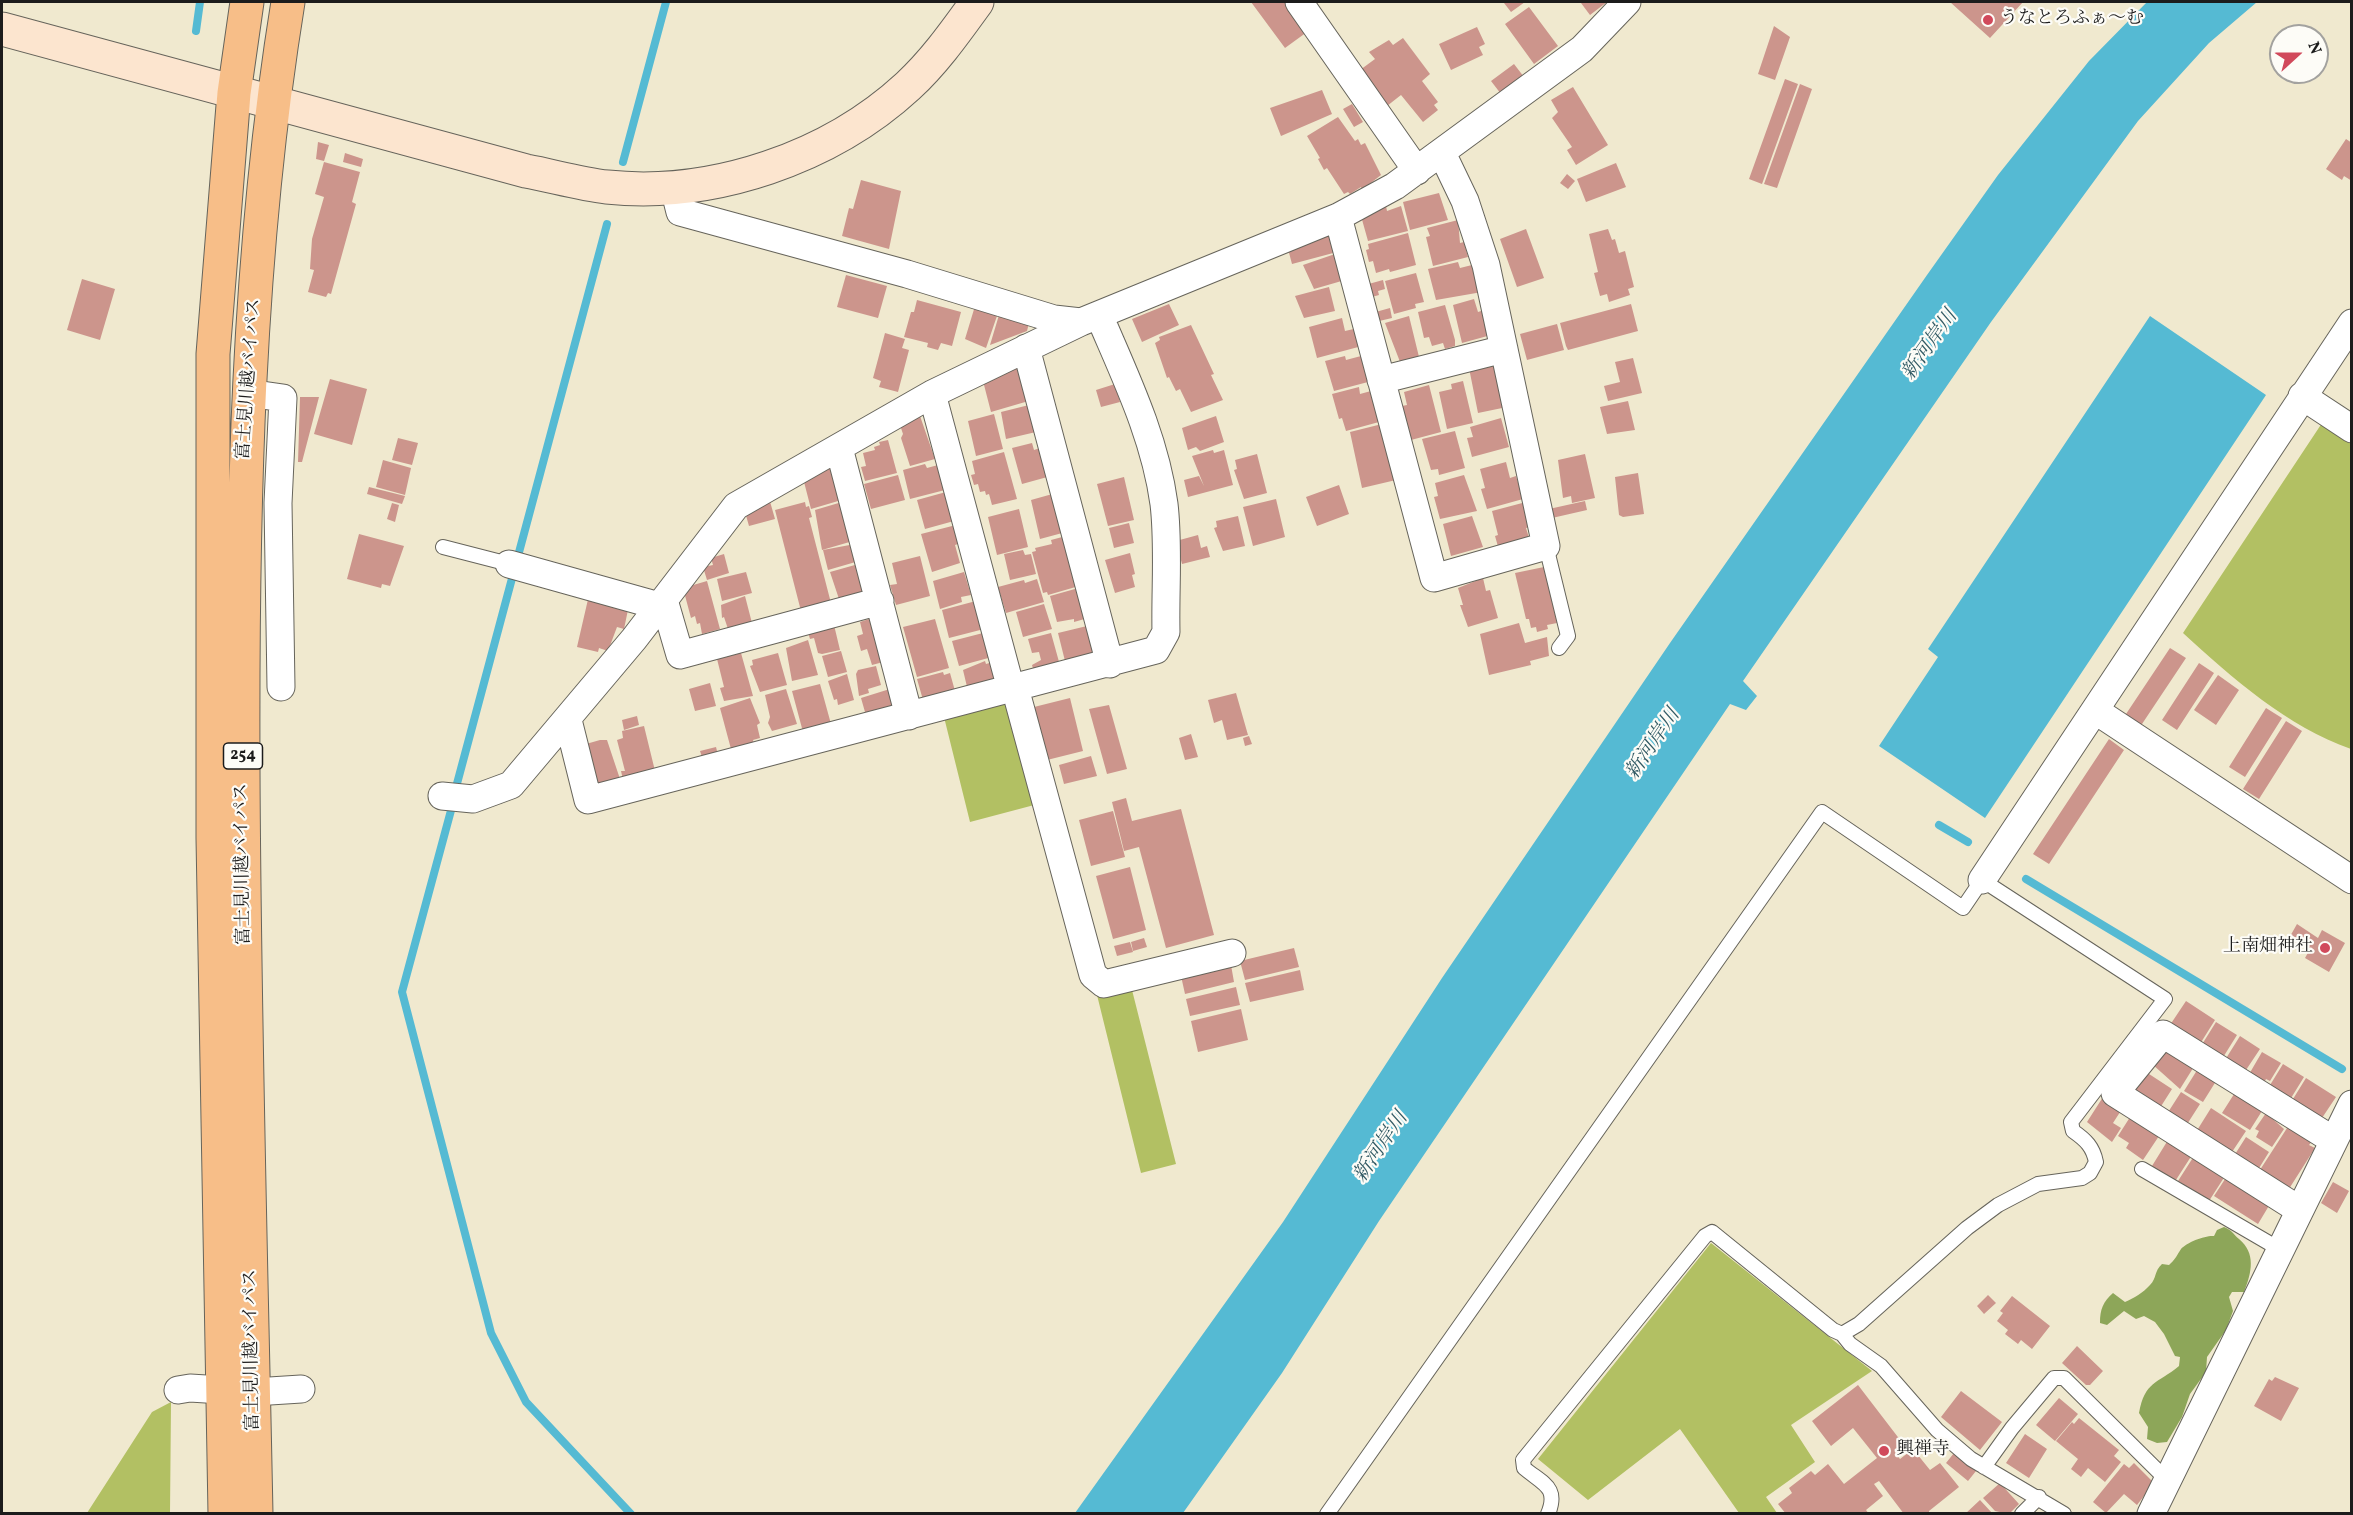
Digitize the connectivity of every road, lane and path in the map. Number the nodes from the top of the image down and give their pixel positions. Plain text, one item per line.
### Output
1 (247, 2) edge
2 (288, 2) edge
3 (977, 2) edge
4 (1299, 2) edge
5 (1627, 2) edge
6 (2, 29) edge
7 (234, 93) junction
8 (273, 105) junction
9 (1442, 153) junction
10 (1417, 171) junction
11 (674, 188) junction
12 (1338, 217) junction
13 (1090, 318) junction
14 (2352, 323) edge
15 (1026, 348) junction
16 (1504, 349) junction
17 (1381, 380) junction
18 (248, 393) junction
19 (932, 394) junction
20 (2302, 396) junction
21 (2352, 429) edge
22 (839, 447) junction
23 (1546, 546) junction
24 (443, 547) dead end
25 (516, 566) joint
26 (880, 602) junction
27 (661, 603) junction
28 (1559, 648) dead end
29 (1110, 664) junction
30 (281, 687) dead end
31 (1013, 689) junction
32 (2096, 711) junction
33 (909, 716) junction
34 (568, 720) junction
35 (451, 798) dead end
36 (1982, 880) junction
37 (2352, 880) edge
38 (1232, 953) dead end
39 (2352, 1104) edge
40 (2333, 1140) junction
41 (2142, 1169) dead end
42 (2298, 1209) junction
43 (2281, 1250) junction
44 (1842, 1334) junction
45 (301, 1389) dead end
46 (178, 1390) dead end
47 (238, 1391) junction
48 (1984, 1467) junction
49 (2167, 1480) junction
50 (2039, 1497) junction
51 (225, 1514) edge
52 (256, 1514) edge
53 (1327, 1514) edge
54 (1548, 1514) edge
55 (2022, 1514) edge
56 (2064, 1514) edge
57 (2151, 1514) edge

1 - 7 highway, 富士見川越バイパス / 254
2 - 8 highway, 富士見川越バイパス / 254
3 - 11 street
4 - 10 street
5 - 9 street
6 - 7 street
7 - 8 street
7 - 47 highway, 富士見川越バイパス / 254
8 - 11 street
8 - 18 highway, 富士見川越バイパス / 254
9 - 10 street
9 - 16 street
10 - 12 street
11 - 13 street
12 - 13 street
12 - 17 street
13 - 15 street
13 - 29 street
14 - 20 street
15 - 19 street
15 - 29 street
16 - 17 street
16 - 23 street
17 - 23 street
18 - 30 street
18 - 47 highway, 富士見川越バイパス / 254
19 - 22 street
19 - 31 street
20 - 21 street
20 - 32 street
22 - 26 street
22 - 27 street
23 - 28 lane
24 - 25 lane
25 - 27 street
26 - 27 street
26 - 33 street
27 - 34 street
29 - 31 street
31 - 33 street
31 - 38 street
32 - 36 street
32 - 37 street
33 - 34 street
34 - 35 street
36 - 44 lane
36 - 53 lane
39 - 40 street
40 - 42 street
40 - 42 street
41 - 43 lane
42 - 43 street
43 - 49 street
44 - 48 lane
44 - 54 lane
45 - 47 street
46 - 47 street
47 - 51 highway, 富士見川越バイパス / 254
47 - 52 highway, 富士見川越バイパス / 254
48 - 49 lane
48 - 50 lane
49 - 57 street
50 - 55 lane
50 - 56 lane

